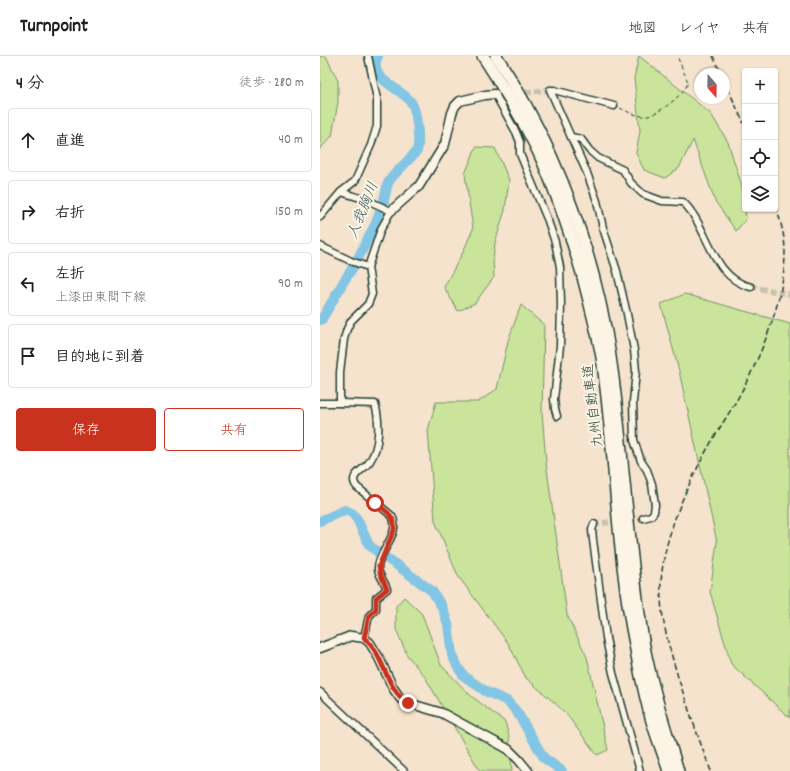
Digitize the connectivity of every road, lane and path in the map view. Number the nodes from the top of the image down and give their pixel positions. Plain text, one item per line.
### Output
1 (368, 56) edge
2 (483, 56) edge
3 (496, 56) edge
4 (676, 56) edge
5 (495, 94) joint
6 (614, 106) joint
7 (571, 137) junction
8 (341, 192) junction
9 (390, 211) junction
10 (320, 217) edge
11 (320, 246) edge
12 (368, 267) junction
13 (751, 287) tunnel mouth
14 (340, 402) junction
15 (320, 403) edge
16 (557, 416) dead end
17 (643, 518) tunnel mouth
18 (594, 524) dead end
19 (364, 638) junction
20 (320, 648) edge
21 (320, 692) edge
22 (404, 771) edge
23 (528, 771) edge
24 (640, 771) edge
25 (669, 771) edge
26 (678, 771) edge

1 - 8 street
2 - 25 highway, 九州自動車道
3 - 26 highway, 九州自動車道
4 - 6 path
5 - 9 main road
5 - 16 street
6 - 7 street
7 - 13 street
7 - 17 street
8 - 9 street
8 - 10 street
9 - 12 street
11 - 12 street
12 - 14 street
14 - 15 street
14 - 19 street
18 - 24 street
19 - 20 main road
19 - 23 main road
21 - 22 street

